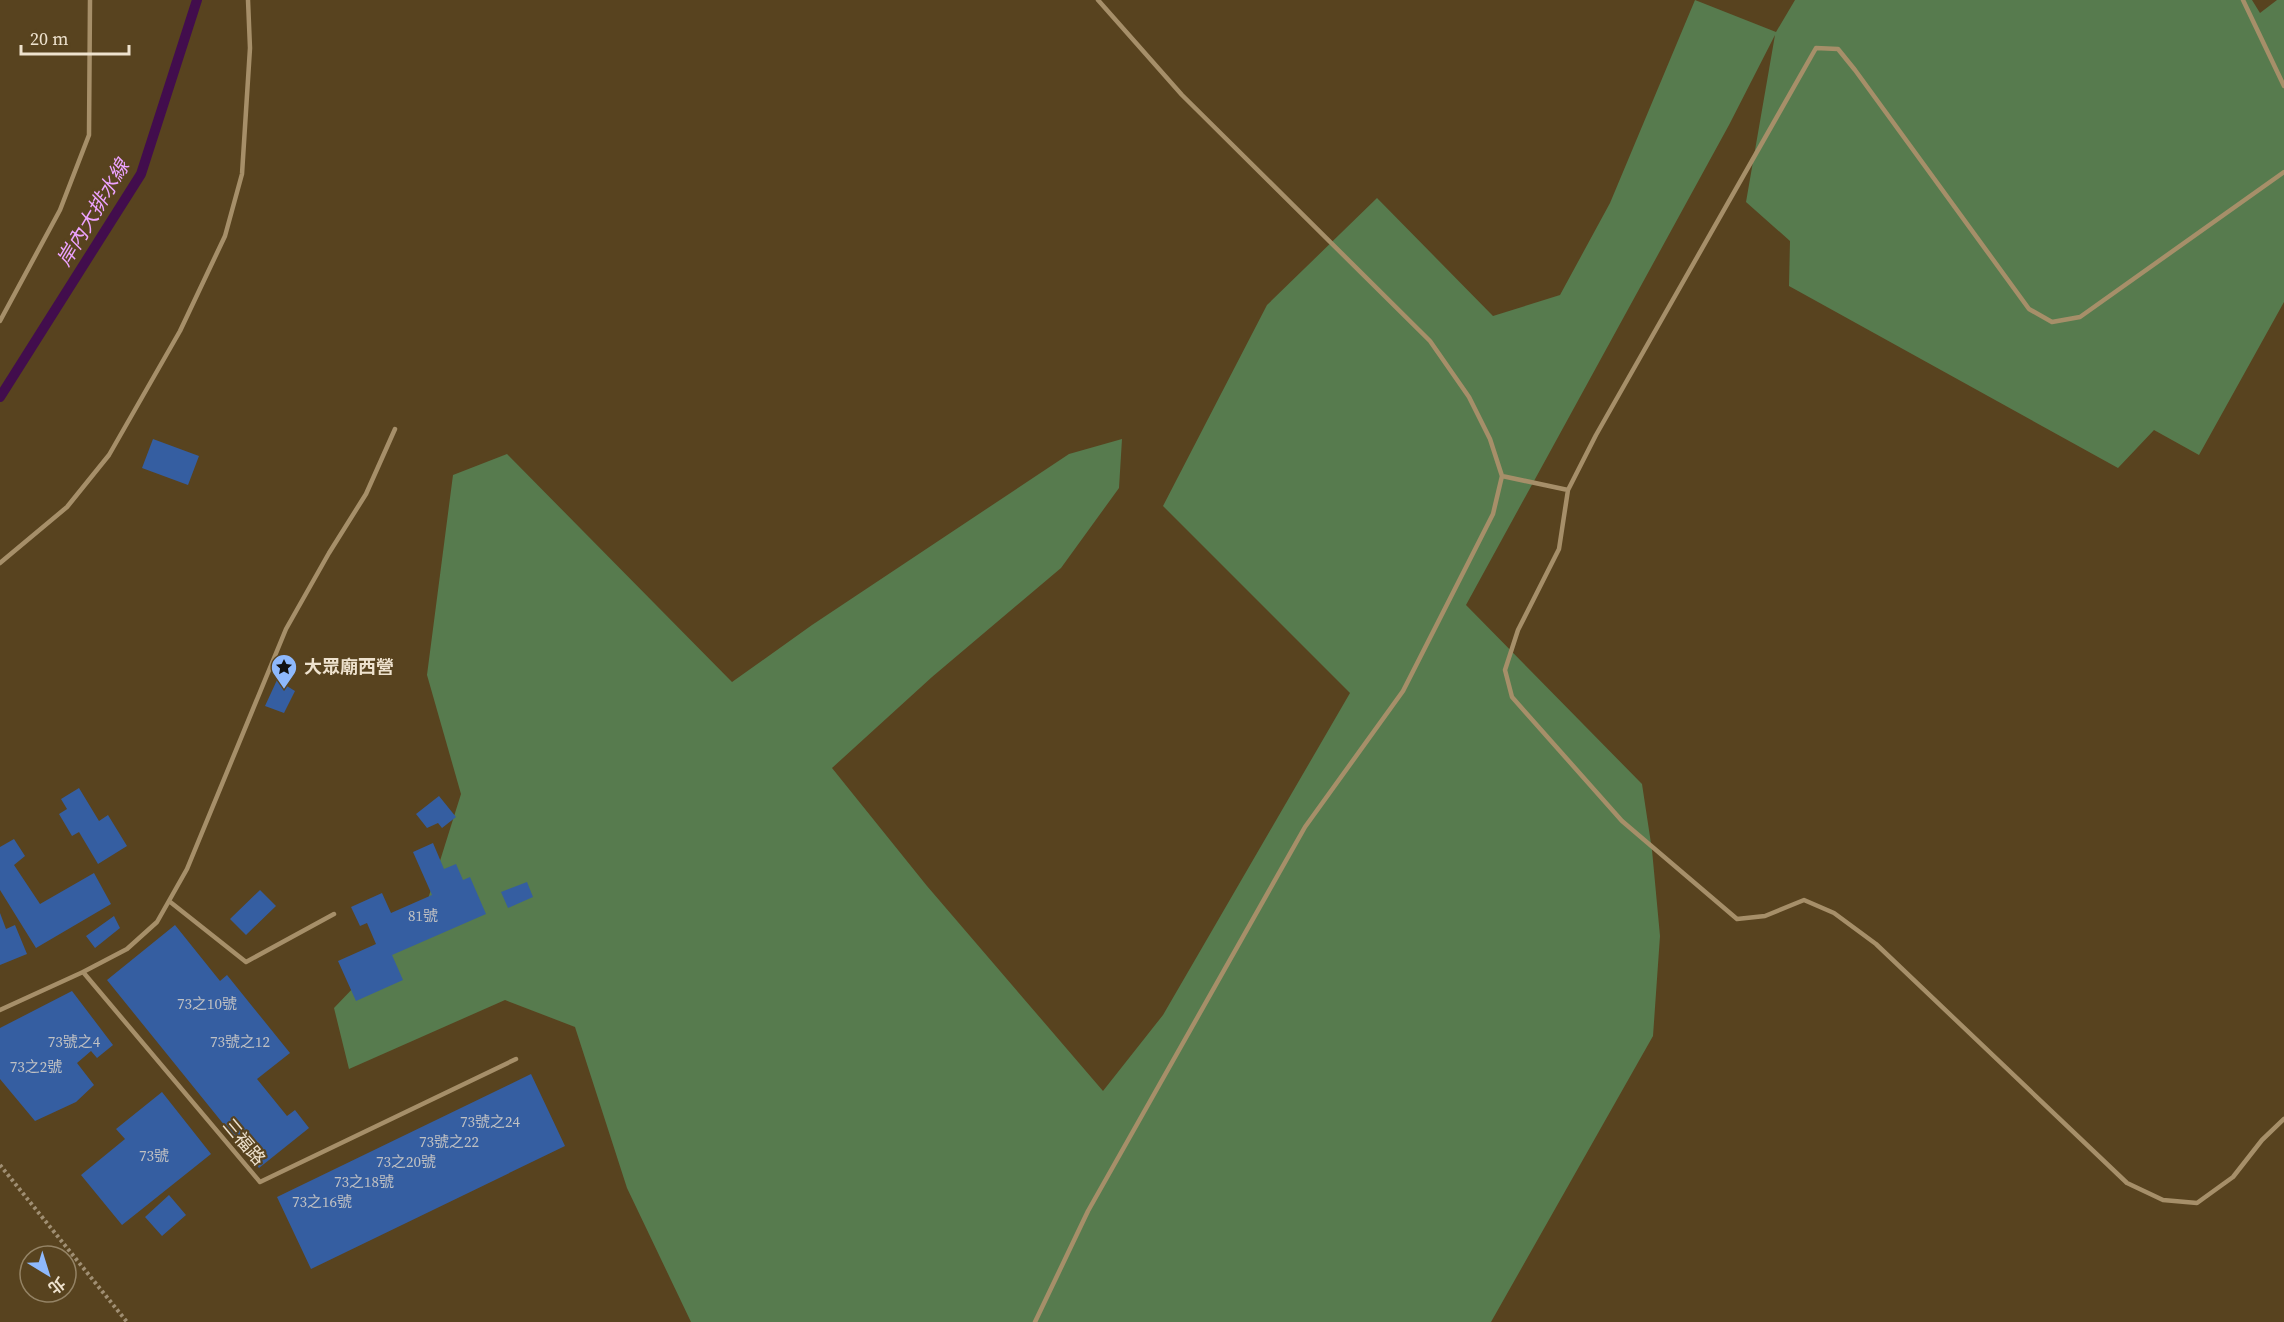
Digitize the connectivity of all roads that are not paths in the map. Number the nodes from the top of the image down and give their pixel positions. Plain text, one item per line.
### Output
1 (90, 0) edge
2 (248, 0) edge
3 (1098, 0) edge
4 (2243, 0) edge
5 (2284, 86) edge
6 (2284, 172) edge
7 (0, 321) edge
8 (395, 429) dead end
9 (1502, 476) junction
10 (1568, 490) junction
11 (0, 563) edge
12 (169, 901) junction
13 (334, 914) dead end
14 (84, 972) junction
15 (0, 1010) edge
16 (516, 1059) dead end
17 (2284, 1119) edge
18 (1035, 1322) edge

1 - 7 lane
2 - 11 lane
3 - 9 lane
4 - 5 lane
6 - 10 lane
8 - 12 lane
9 - 10 lane
9 - 18 lane
10 - 17 lane
12 - 13 lane
12 - 14 lane
14 - 15 lane
14 - 16 lane, 三福路

